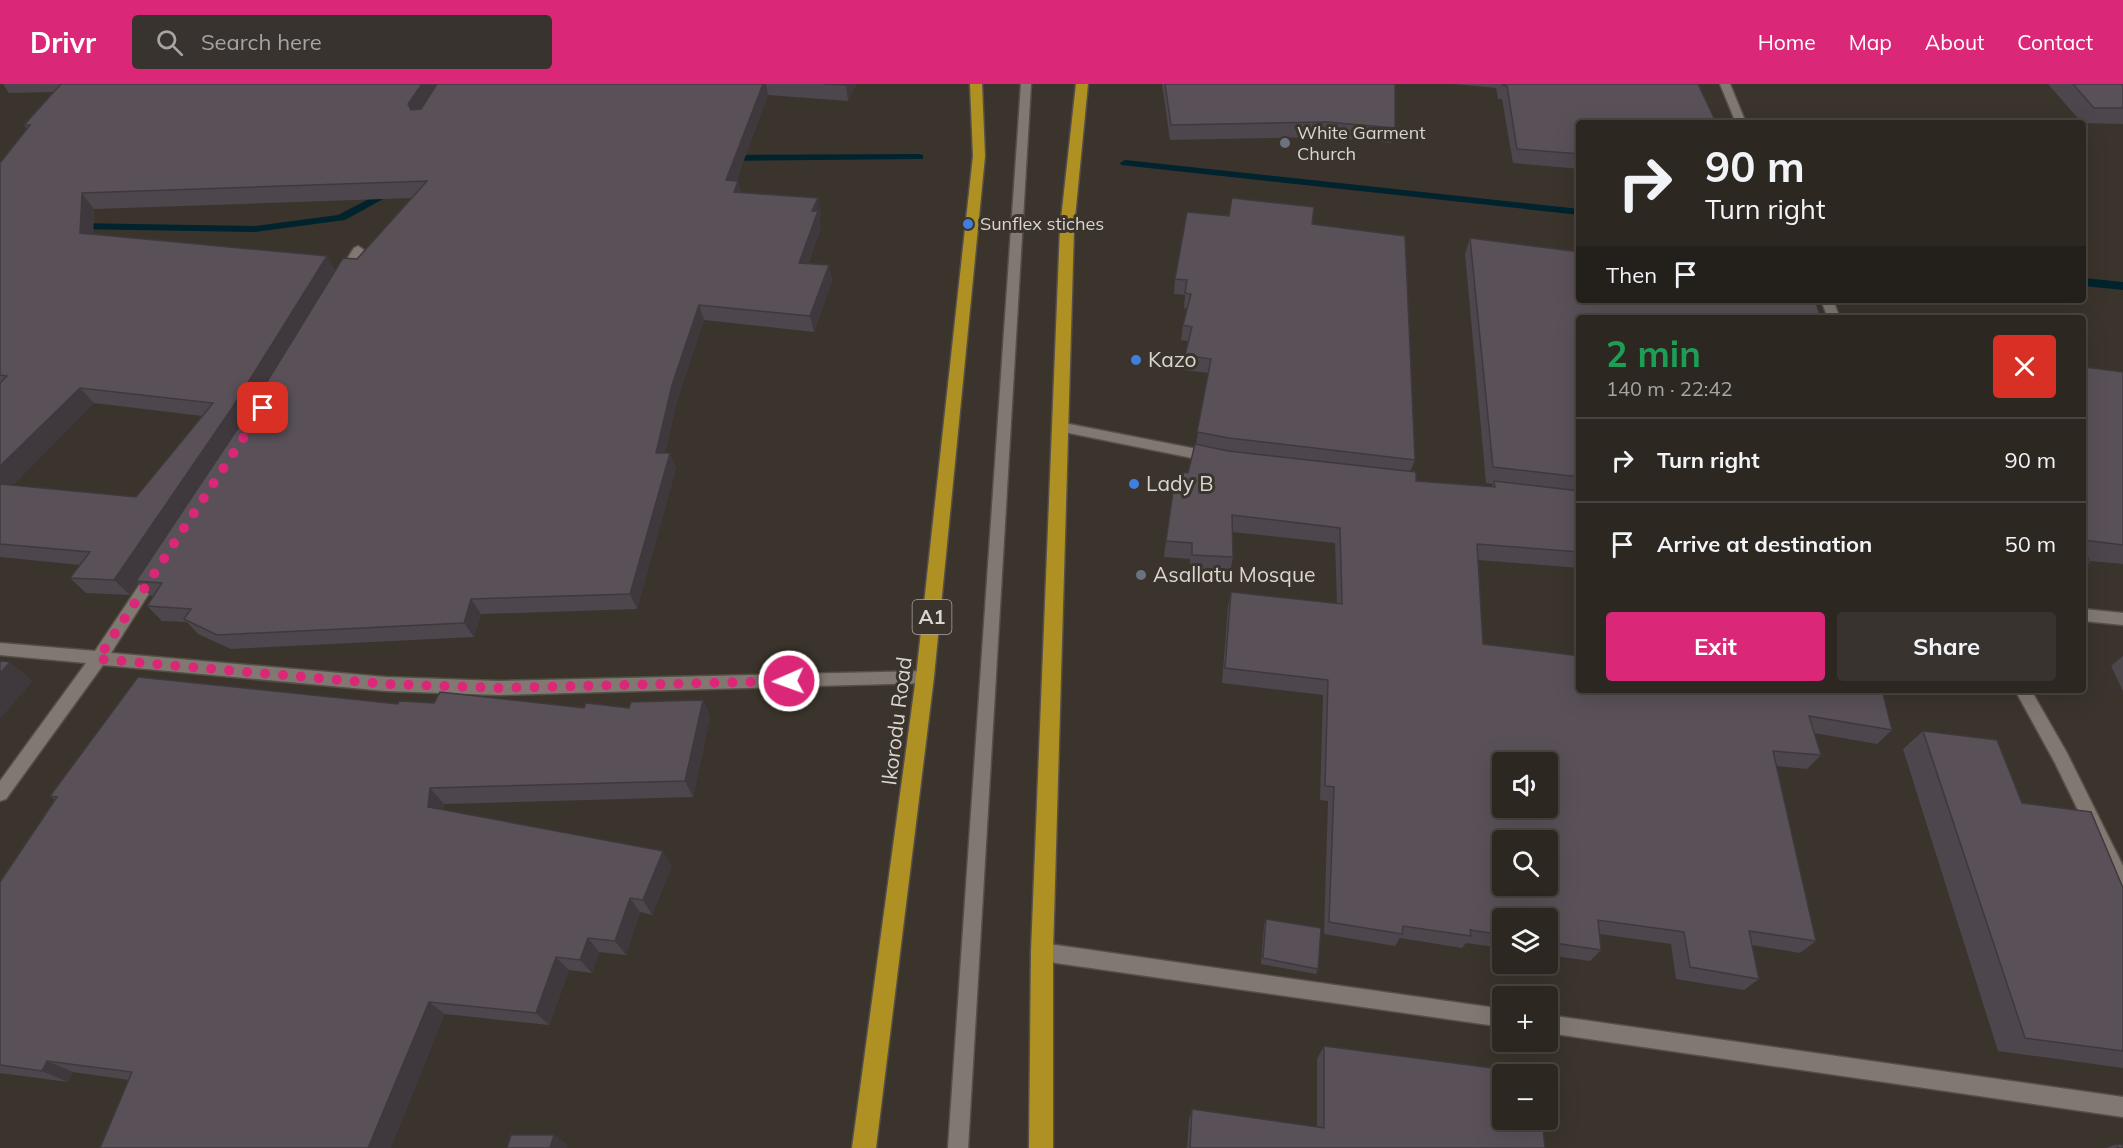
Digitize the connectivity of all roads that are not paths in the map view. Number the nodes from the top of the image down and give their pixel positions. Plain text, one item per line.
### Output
1 (976, 84) edge
2 (1026, 84) edge
3 (1082, 84) edge
4 (1725, 84) edge
5 (1740, 120) edge
6 (358, 250) dead end
7 (334, 290) edge
8 (1059, 427) junction
9 (1226, 460) edge
10 (161, 562) edge
11 (2086, 615) edge
12 (2123, 619) edge
13 (0, 649) edge
14 (98, 659) junction
15 (925, 677) junction
16 (2025, 693) edge
17 (0, 794) edge
18 (2123, 884) edge
19 (1042, 952) junction
20 (1492, 1016) edge
21 (1558, 1025) edge
22 (2123, 1107) edge
23 (864, 1148) edge
24 (958, 1148) edge
25 (1041, 1148) edge

1 - 15 highway, Ikorodu Road / A1
2 - 24 street
3 - 8 highway
4 - 5 street
6 - 7 street
8 - 9 street
8 - 19 highway
10 - 14 street
11 - 12 street
13 - 14 street
14 - 15 street
14 - 17 street
15 - 23 highway, Ikorodu Road / A1
16 - 18 street
19 - 20 street
19 - 25 highway
21 - 22 street

